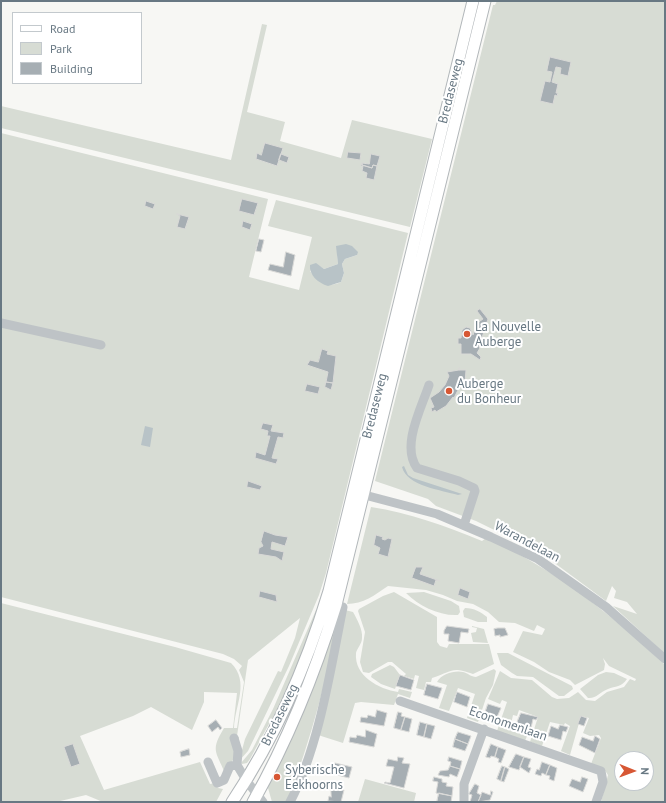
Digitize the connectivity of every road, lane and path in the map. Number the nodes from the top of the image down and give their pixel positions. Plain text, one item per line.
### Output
1 (473, 1) edge
2 (485, 1) edge
3 (422, 210) junction
4 (433, 213) junction
5 (406, 277) junction
6 (417, 281) junction
7 (1, 323) edge
8 (100, 345) dead end
9 (429, 385) dead end
10 (359, 494) junction
11 (464, 525) junction
12 (342, 607) dead end
13 (665, 659) edge
14 (400, 701) dead end
15 (484, 729) junction
16 (234, 738) dead end
17 (208, 762) dead end
18 (237, 765) junction
19 (246, 780) junction
20 (258, 800) edge
21 (232, 802) edge
22 (290, 802) edge
23 (464, 802) edge
24 (596, 802) edge

1 - 3 main road, Bredaseweg
2 - 4 main road, Bredaseweg
3 - 4 main road
3 - 5 main road, Bredaseweg
4 - 6 main road, Bredaseweg
5 - 6 main road
5 - 10 main road, Bredaseweg
6 - 10 main road, Bredaseweg
7 - 8 street
9 - 11 street
10 - 11 street, Warandelaan
10 - 19 main road, Bredaseweg
10 - 20 main road, Bredaseweg
11 - 13 street, Warandelaan
12 - 22 street
14 - 15 street, Economenlaan
15 - 23 street
15 - 24 street, Economenlaan
16 - 18 street
17 - 18 street
18 - 19 street
19 - 20 street, Bredaseweg
19 - 21 main road

